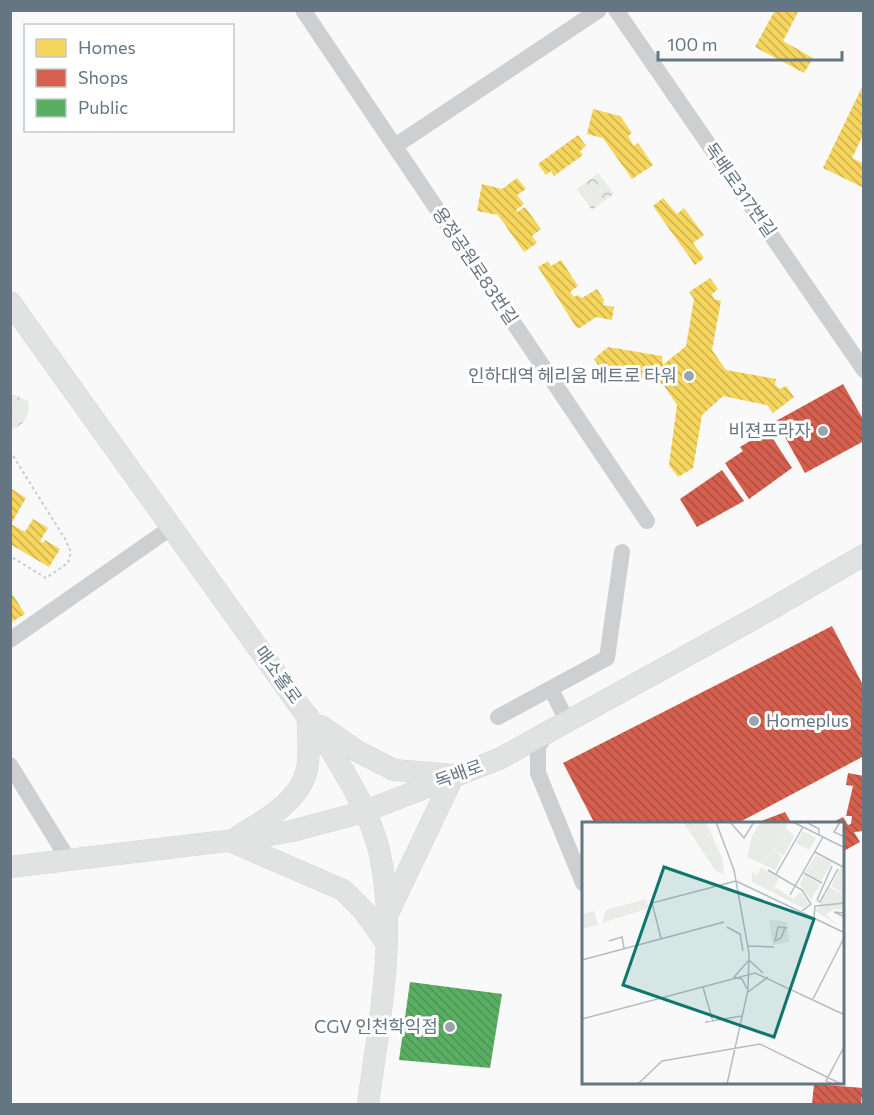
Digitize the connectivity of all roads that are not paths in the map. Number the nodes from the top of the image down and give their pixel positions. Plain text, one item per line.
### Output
1 (303, 10) edge
2 (599, 10) edge
3 (616, 10) edge
4 (395, 146) junction
5 (10, 302) edge
6 (864, 370) edge
7 (647, 521) dead end
8 (172, 527) junction
9 (622, 552) dead end
10 (864, 555) edge
11 (853, 568) edge
12 (10, 640) edge
13 (551, 689) junction
14 (308, 716) junction
15 (498, 717) dead end
16 (568, 723) junction
17 (546, 734) junction
18 (10, 765) edge
19 (454, 775) junction
20 (363, 812) junction
21 (231, 842) junction
22 (68, 859) junction
23 (10, 867) edge
24 (582, 881) edge
25 (387, 916) junction
26 (386, 942) junction
27 (368, 1104) edge

1 - 4 street, 용정공원로83번길
2 - 4 street
3 - 6 street, 독배로317번길
4 - 7 street, 용정공원로83번길
5 - 8 main road, 매소홀로
8 - 12 street
8 - 14 main road, 매소홀로
9 - 13 street
10 - 11 main road, 독배로
11 - 16 main road, 독배로
13 - 15 street
13 - 16 street
14 - 19 main road
14 - 20 main road, 매소홀로
14 - 21 main road
16 - 17 main road, 독배로
17 - 19 main road, 독배로
17 - 24 street
18 - 22 street
19 - 20 main road, 독배로
19 - 25 main road
20 - 21 main road, 독배로
20 - 25 main road, 매소홀로
21 - 22 main road, 독배로
21 - 26 main road
22 - 23 main road, 독배로
25 - 26 main road, 매소홀로
26 - 27 main road, 매소홀로

